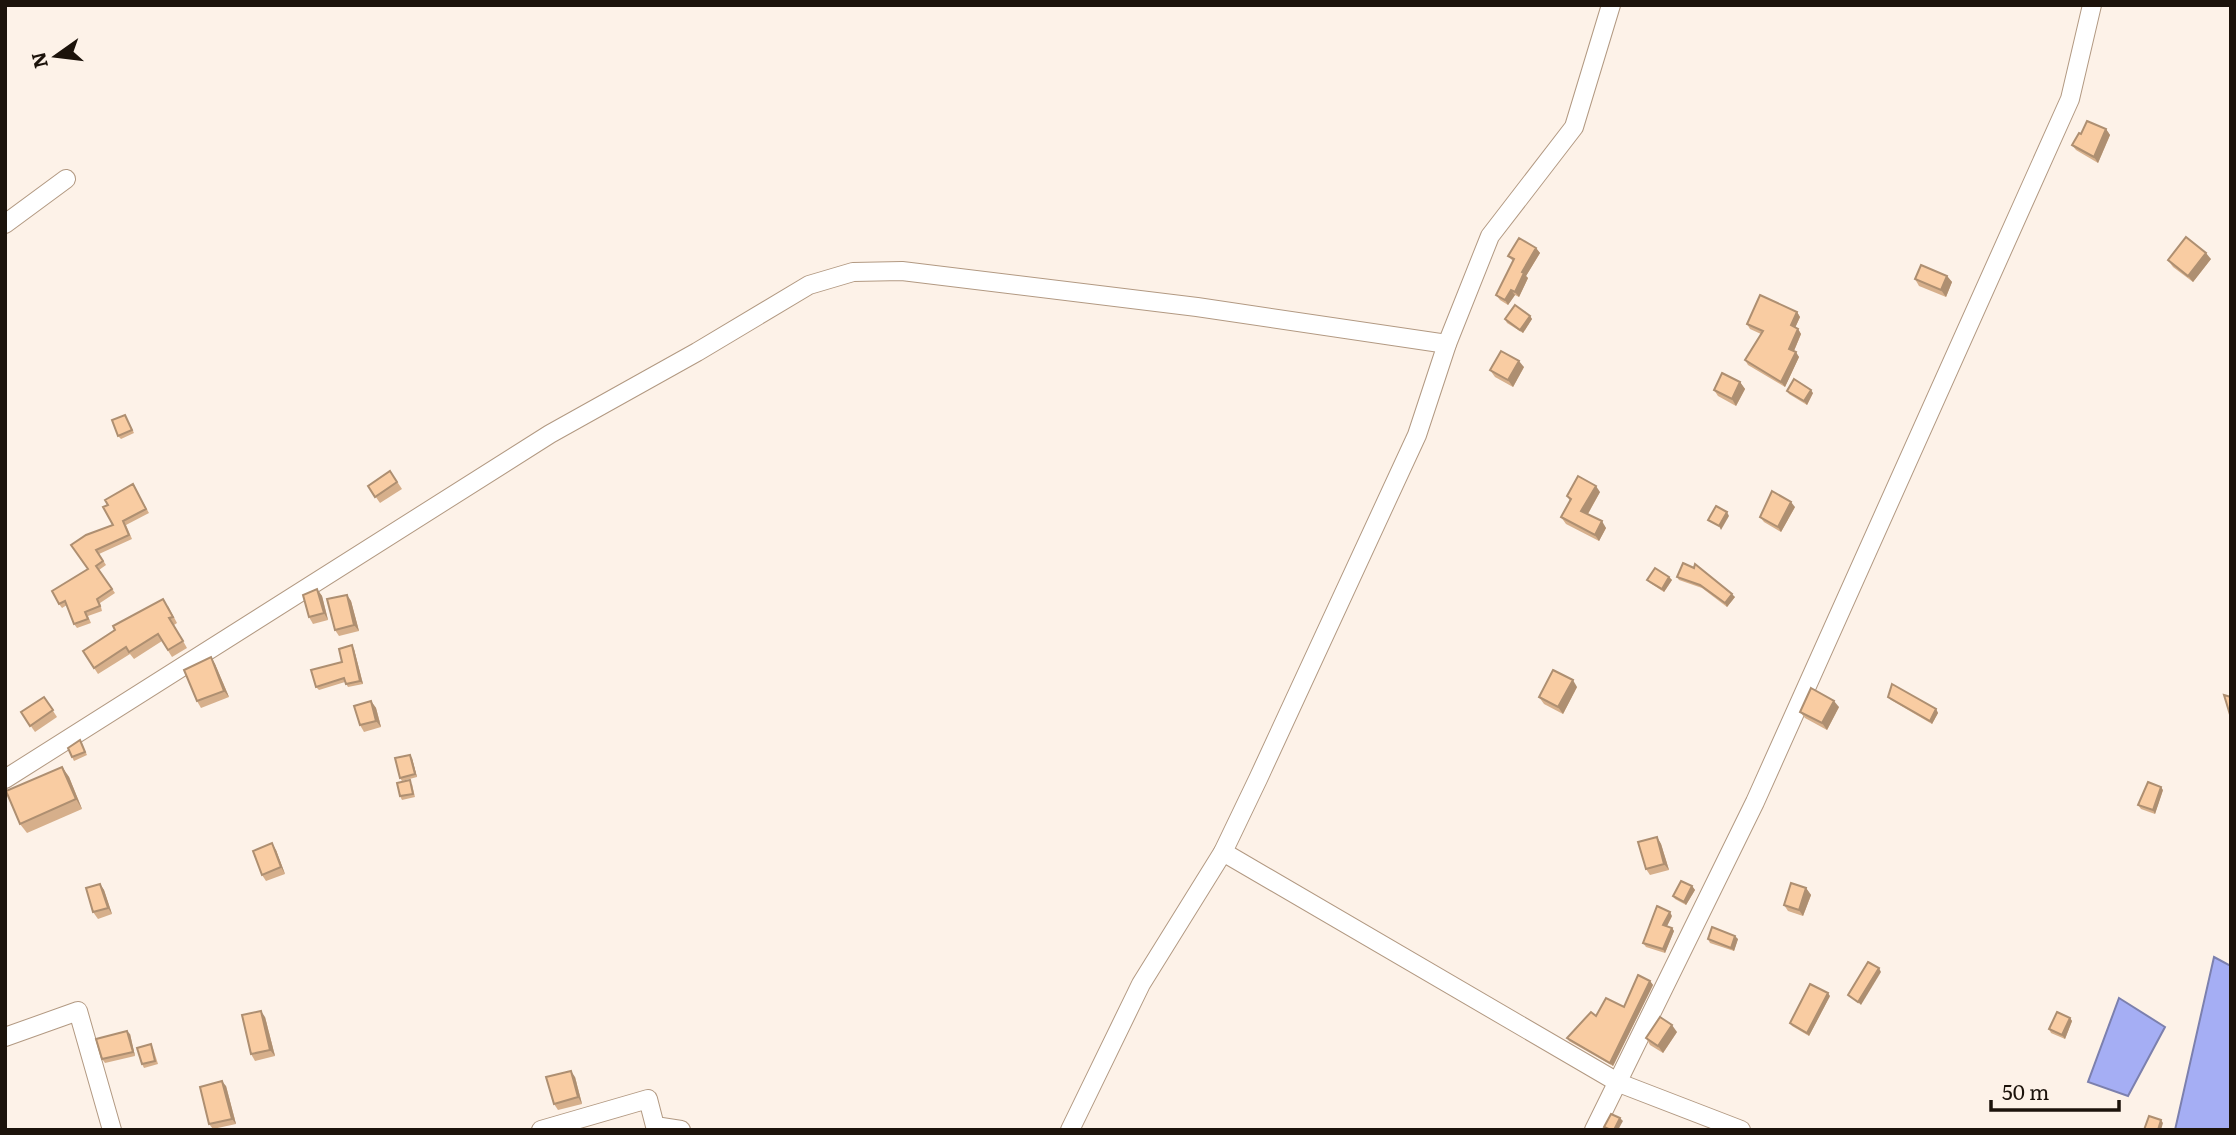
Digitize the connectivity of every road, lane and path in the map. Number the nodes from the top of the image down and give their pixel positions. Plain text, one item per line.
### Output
1 (1611, 5) edge
2 (2092, 5) edge
3 (66, 179) dead end
4 (5, 224) edge
5 (1447, 344) junction
6 (5, 779) edge
7 (1223, 852) junction
8 (5, 1037) edge
9 (1619, 1083) junction
10 (112, 1130) edge
11 (541, 1130) edge
12 (681, 1130) edge
13 (1070, 1130) edge
14 (1594, 1130) edge
15 (1741, 1130) edge

1 - 5 street
2 - 9 street
3 - 4 street
5 - 6 street
5 - 7 street
7 - 9 street
7 - 13 street
8 - 10 street
9 - 14 street
9 - 15 street
11 - 12 street

